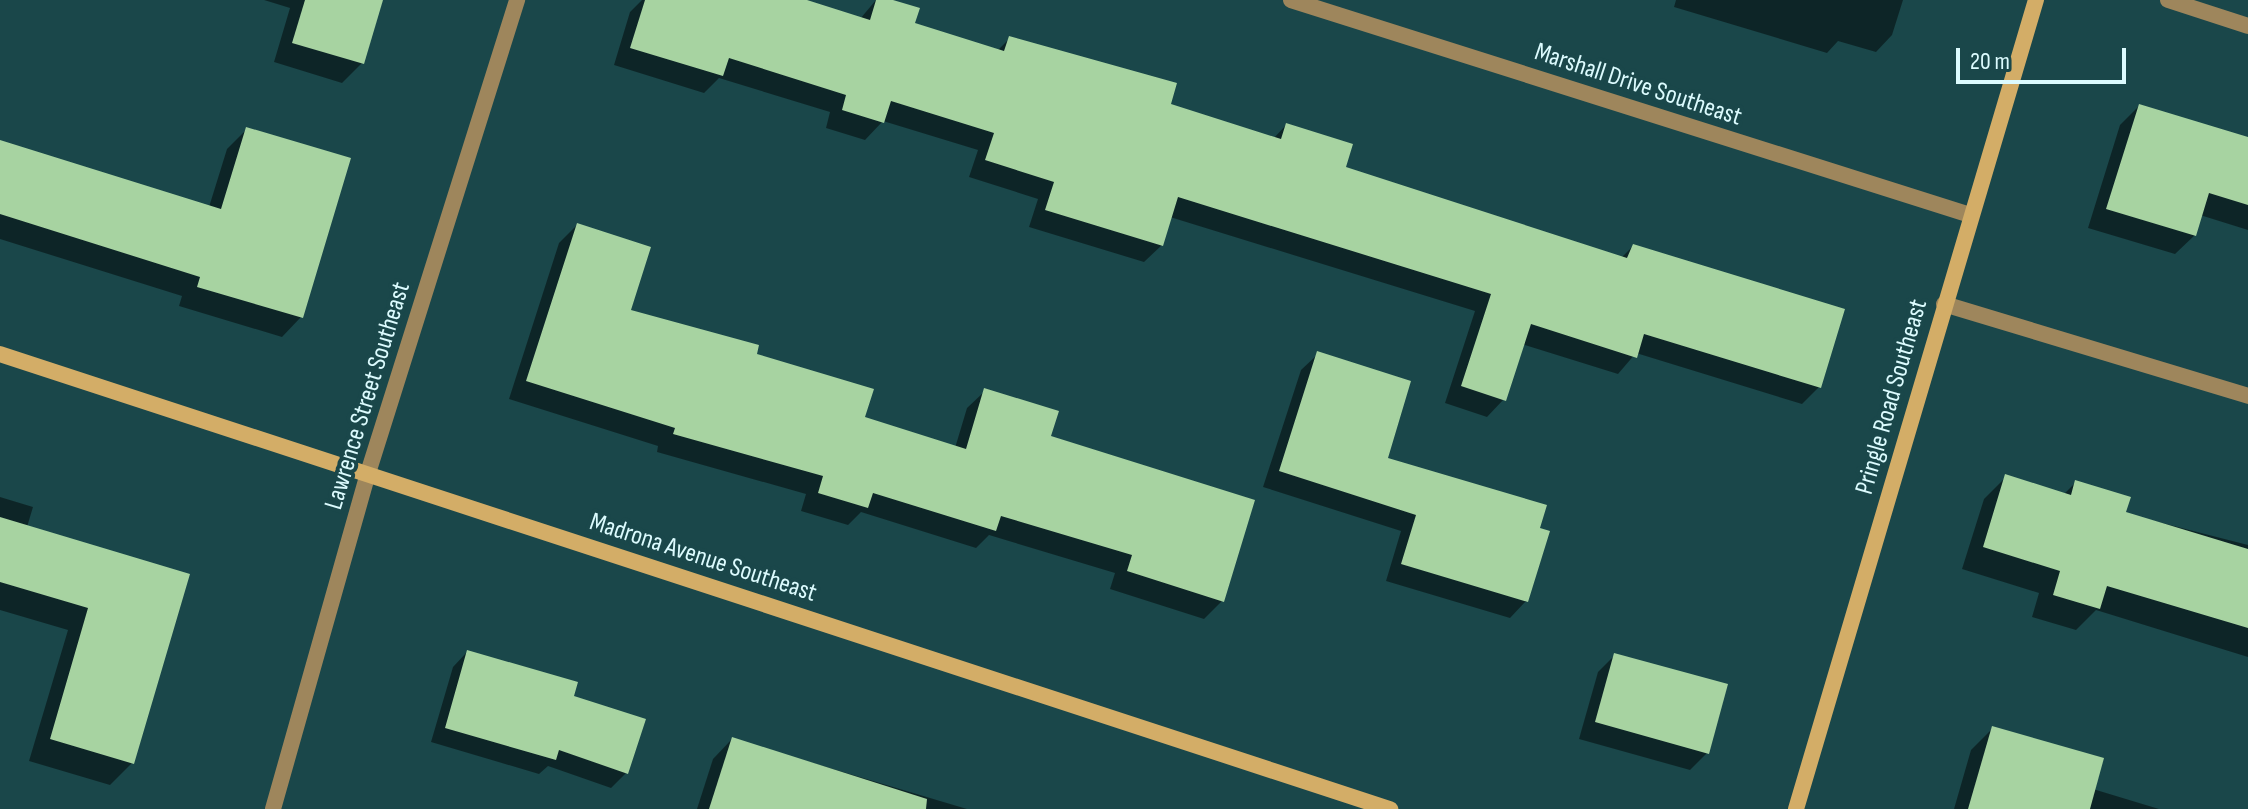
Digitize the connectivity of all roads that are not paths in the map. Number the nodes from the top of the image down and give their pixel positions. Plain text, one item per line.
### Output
1 (517, 0) edge
2 (1291, 0) edge
3 (2036, 0) edge
4 (2168, 0) edge
5 (2248, 26) edge
6 (1970, 215) junction
7 (1944, 304) junction
8 (0, 354) edge
9 (2248, 396) edge
10 (368, 473) junction
11 (273, 809) edge
12 (1390, 809) edge
13 (1796, 809) edge

1 - 10 street, Lawrence Street Southeast
2 - 6 street, Marshall Drive Southeast
3 - 6 main road, Pringle Road Southeast
4 - 5 street
6 - 7 main road, Pringle Road Southeast
7 - 9 street
7 - 13 main road, Pringle Road Southeast
8 - 10 main road, Madrona Avenue Southeast
10 - 11 street, Lawrence Street Southeast
10 - 12 main road, Madrona Avenue Southeast

